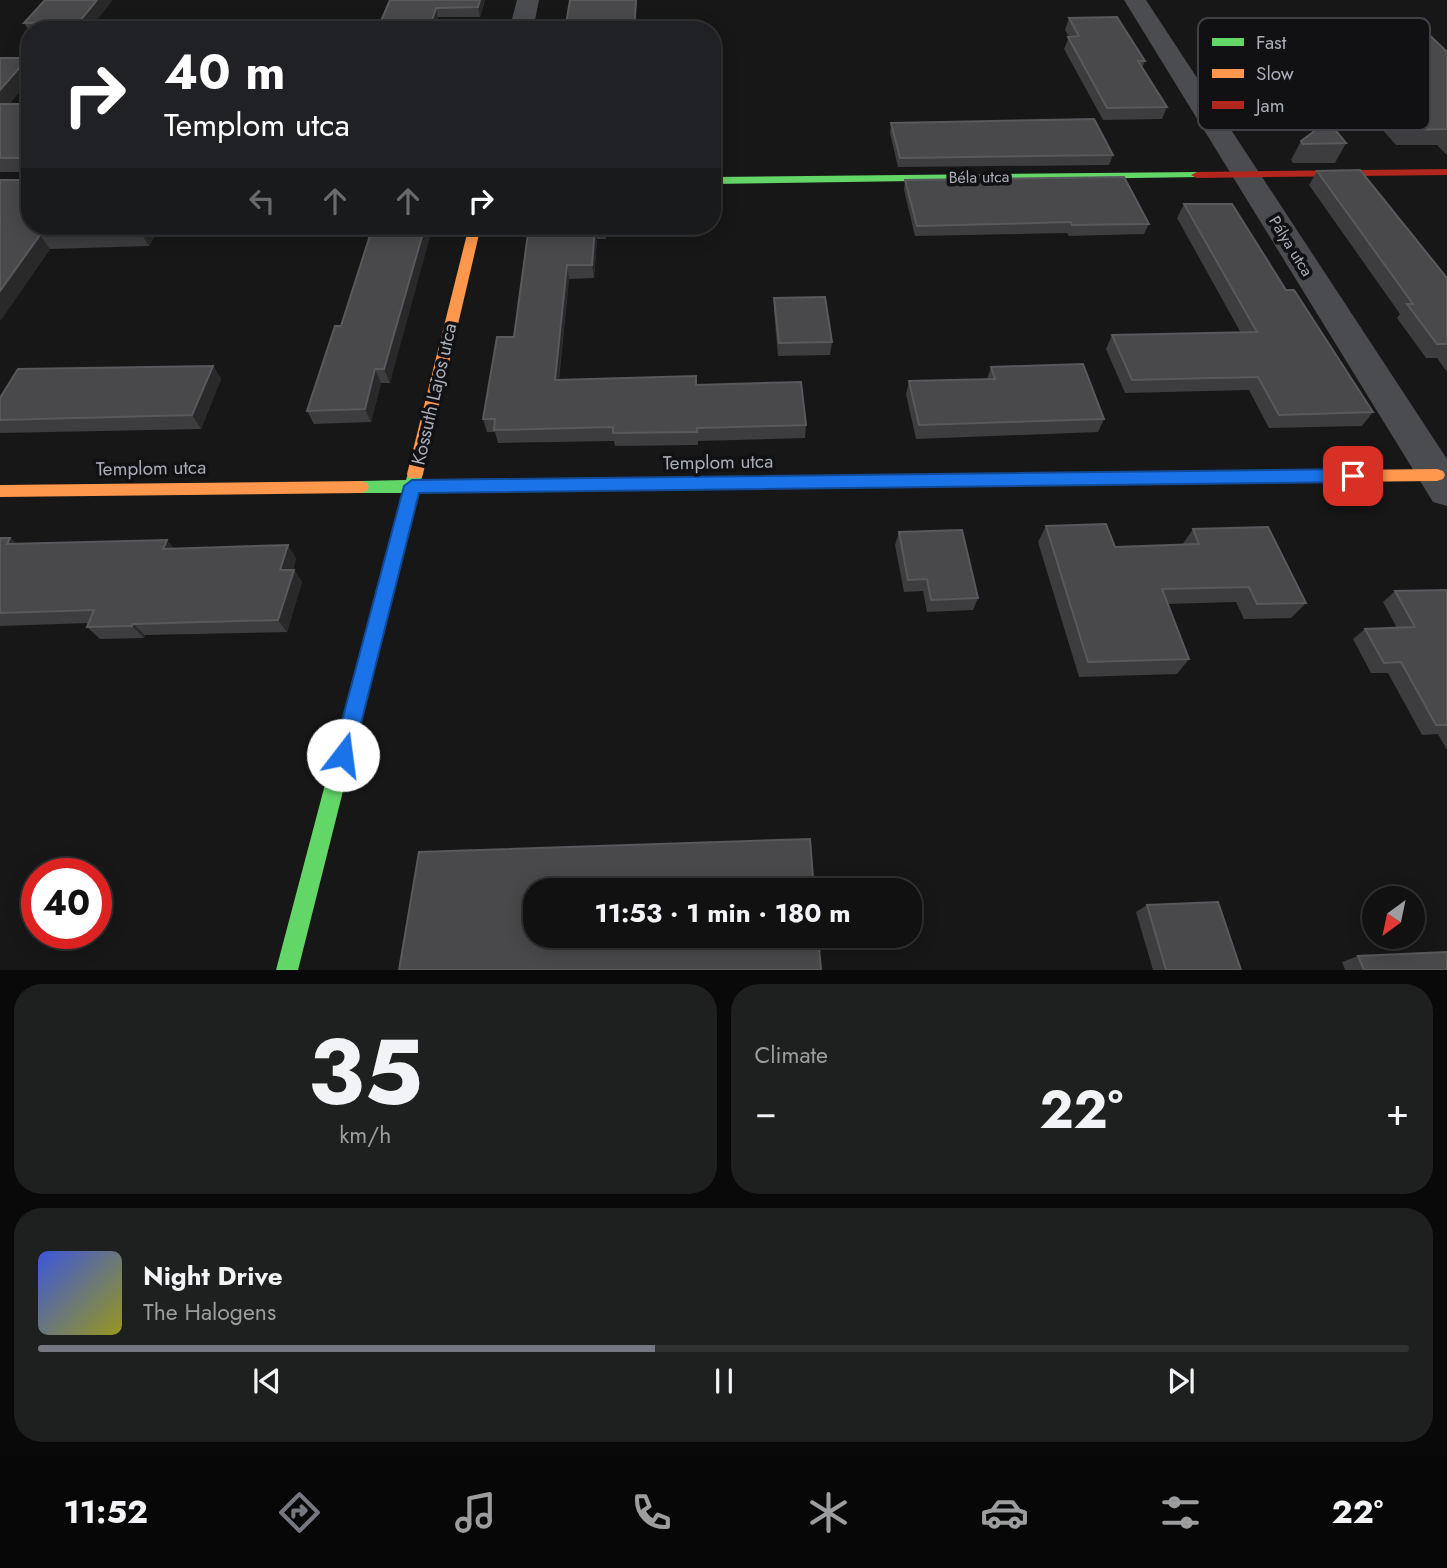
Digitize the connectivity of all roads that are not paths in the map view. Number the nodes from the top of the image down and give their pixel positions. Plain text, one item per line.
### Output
1 (528, 0) edge
2 (1135, 0) edge
3 (523, 21) edge
4 (1198, 100) edge
5 (1217, 130) edge
6 (1447, 172) edge
7 (1245, 174) junction
8 (721, 181) edge
9 (473, 235) edge
10 (1442, 483) edge
11 (412, 486) junction
12 (0, 491) edge
13 (287, 970) edge

1 - 3 street
2 - 4 street, Pálya utca
5 - 7 street, Pálya utca
6 - 7 street, Béla utca
7 - 8 street, Béla utca
7 - 10 street, Pálya utca
9 - 11 street, Kossuth Lajos utca
10 - 11 street, Templom utca
11 - 12 street, Templom utca
11 - 13 street, Kossuth Lajos utca

